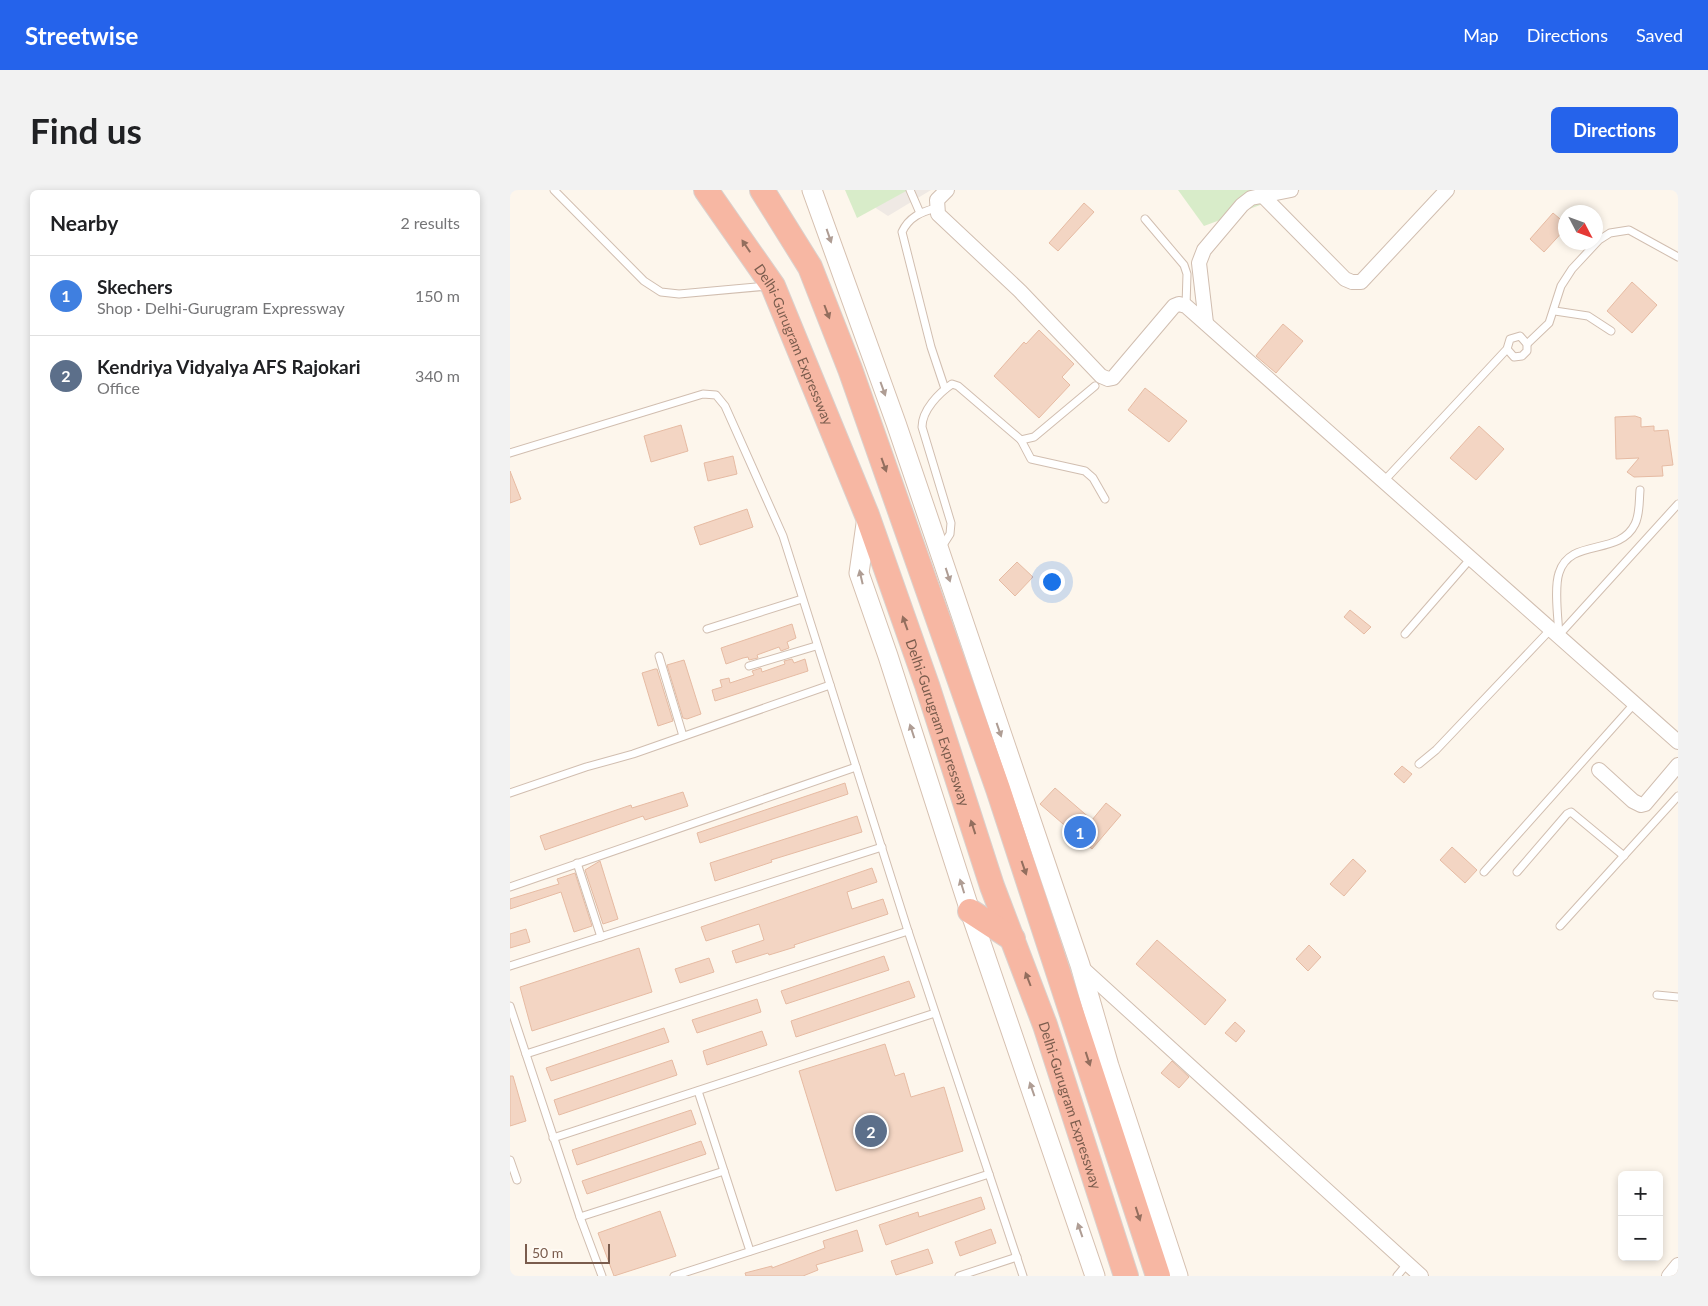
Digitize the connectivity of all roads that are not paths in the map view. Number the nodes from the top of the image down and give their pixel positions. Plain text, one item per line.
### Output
1 (554, 190) edge
2 (706, 190) edge
3 (762, 190) edge
4 (812, 190) edge
5 (910, 190) edge
6 (947, 190) edge
7 (1291, 190) edge
8 (1447, 190) edge
9 (1261, 194) junction
10 (936, 208) junction
11 (920, 213) junction
12 (1145, 219) dead end
13 (1678, 257) edge
14 (773, 286) junction
15 (1186, 306) junction
16 (1555, 311) junction
17 (1206, 323) junction
18 (1611, 331) dead end
19 (1527, 344) junction
20 (1507, 350) junction
21 (1095, 386) dead end
22 (945, 389) junction
23 (1021, 440) junction
24 (510, 453) edge
25 (1383, 482) junction
26 (1640, 490) dead end
27 (1105, 498) dead end
28 (1678, 504) edge
29 (867, 515) junction
30 (940, 551) junction
31 (1472, 557) junction
32 (802, 599) junction
33 (707, 629) dead end
34 (1555, 632) junction
35 (1405, 634) dead end
36 (816, 646) junction
37 (659, 656) dead end
38 (749, 666) dead end
39 (830, 684) junction
40 (1634, 704) junction
41 (683, 736) junction
42 (1678, 742) edge
43 (1419, 764) dead end
44 (1678, 765) edge
45 (856, 767) junction
46 (1599, 770) dead end
47 (510, 794) edge
48 (1678, 796) edge
49 (882, 847) junction
50 (1624, 856) junction
51 (577, 863) junction
52 (1484, 872) dead end
53 (1517, 872) dead end
54 (510, 886) edge
55 (970, 911) junction
56 (1560, 926) dead end
57 (908, 932) junction
58 (602, 937) junction
59 (1012, 939) junction
60 (1080, 965) junction
61 (510, 966) edge
62 (1657, 995) dead end
63 (1678, 998) edge
64 (510, 1006) edge
65 (935, 1013) junction
66 (526, 1054) junction
67 (698, 1091) junction
68 (553, 1138) junction
69 (510, 1160) edge
70 (724, 1171) junction
71 (989, 1174) junction
72 (517, 1180) dead end
73 (580, 1217) junction
74 (750, 1251) junction
75 (1017, 1257) junction
76 (1408, 1264) junction
77 (1678, 1266) edge
78 (602, 1276) edge
79 (674, 1276) edge
80 (959, 1276) edge
81 (1023, 1276) edge
82 (1095, 1276) edge
83 (1126, 1276) edge
84 (1158, 1276) edge
85 (1178, 1276) edge
86 (1397, 1276) edge
87 (1420, 1276) edge
88 (1669, 1276) edge

1 - 14 lane
14 -> 2 highway, Delhi-Gurugram Expressway
3 -> 84 highway
4 -> 30 main road
5 - 11 lane
6 - 10 street
7 - 9 street
8 - 9 street
9 - 17 street
10 - 11 lane
10 - 15 street
11 - 22 lane
12 - 15 lane
13 - 16 lane
14 - 29 highway, Delhi-Gurugram Expressway
15 - 17 street
16 - 18 lane
16 - 19 lane
17 - 25 street
19 - 20 lane
19 - 20 lane
20 - 25 lane
21 - 23 lane
22 - 23 lane
22 - 30 lane
23 - 27 lane
24 - 32 lane
25 - 31 street
26 - 34 lane
28 - 34 lane
55 -> 29 main road
59 -> 29 highway, Delhi-Gurugram Expressway
30 -> 60 main road
31 - 34 street
31 - 35 lane
32 - 33 lane
32 - 36 lane
34 - 40 street
34 - 43 lane
36 - 38 lane
36 - 39 lane
37 - 41 lane
39 - 41 lane
39 - 45 lane
40 - 42 street
40 - 52 lane
41 - 47 lane
44 - 46 street
45 - 49 lane
45 - 51 lane
48 - 50 lane
49 - 57 lane
49 - 58 lane
50 - 53 lane
50 - 56 lane
51 - 54 lane
51 - 58 lane
55 - 59 highway
82 -> 55 main road
57 - 65 lane
57 - 66 lane
58 - 61 lane
83 -> 59 highway, Delhi-Gurugram Expressway
60 - 76 street
60 - 85 main road
62 - 63 lane
64 - 66 lane
65 - 67 lane
65 - 71 lane
66 - 68 lane
67 - 68 lane
67 - 70 lane
68 - 73 lane
69 - 72 lane
70 - 73 lane
70 - 74 lane
71 - 74 lane
71 - 75 lane
73 - 78 lane
74 - 79 lane
75 - 80 lane
75 - 81 lane
76 - 86 lane
76 - 87 street
77 - 88 street

